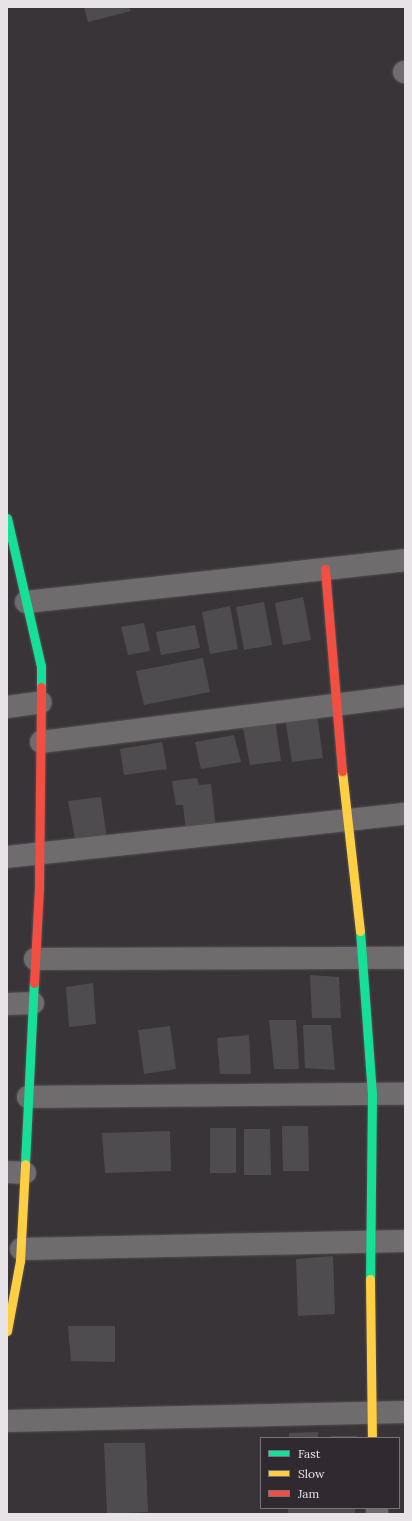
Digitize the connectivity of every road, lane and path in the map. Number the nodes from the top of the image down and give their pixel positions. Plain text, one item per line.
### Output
1 (7, 518) edge
2 (405, 560) edge
3 (325, 569) junction
4 (26, 602) junction
5 (405, 696) edge
6 (41, 702) junction
7 (335, 704) junction
8 (7, 707) edge
9 (40, 742) junction
10 (405, 814) edge
11 (348, 820) junction
12 (39, 854) junction
13 (7, 857) edge
14 (363, 958) junction
15 (405, 958) edge
16 (35, 959) junction
17 (33, 1003) junction
18 (7, 1004) edge
19 (372, 1094) junction
20 (405, 1094) edge
21 (28, 1097) junction
22 (16, 1173) edge
23 (405, 1241) edge
24 (369, 1242) junction
25 (21, 1249) junction
26 (8, 1318) edge
27 (405, 1412) edge
28 (370, 1413) junction
29 (7, 1421) edge
30 (372, 1437) edge

1 - 4 street
2 - 3 street
3 - 4 street
3 - 7 street
4 - 6 street
5 - 7 street
6 - 8 street
6 - 9 street
7 - 9 street
7 - 11 street
9 - 12 street
10 - 11 street
11 - 12 street
11 - 14 street
12 - 13 street
12 - 16 street
14 - 15 street
14 - 16 street
14 - 19 street
16 - 17 street
17 - 18 street
17 - 21 street
19 - 20 street
19 - 21 street
19 - 24 street
21 - 22 street
22 - 25 street
23 - 24 street
24 - 25 street
24 - 28 street
25 - 26 street
27 - 28 street
28 - 29 street
28 - 30 street

